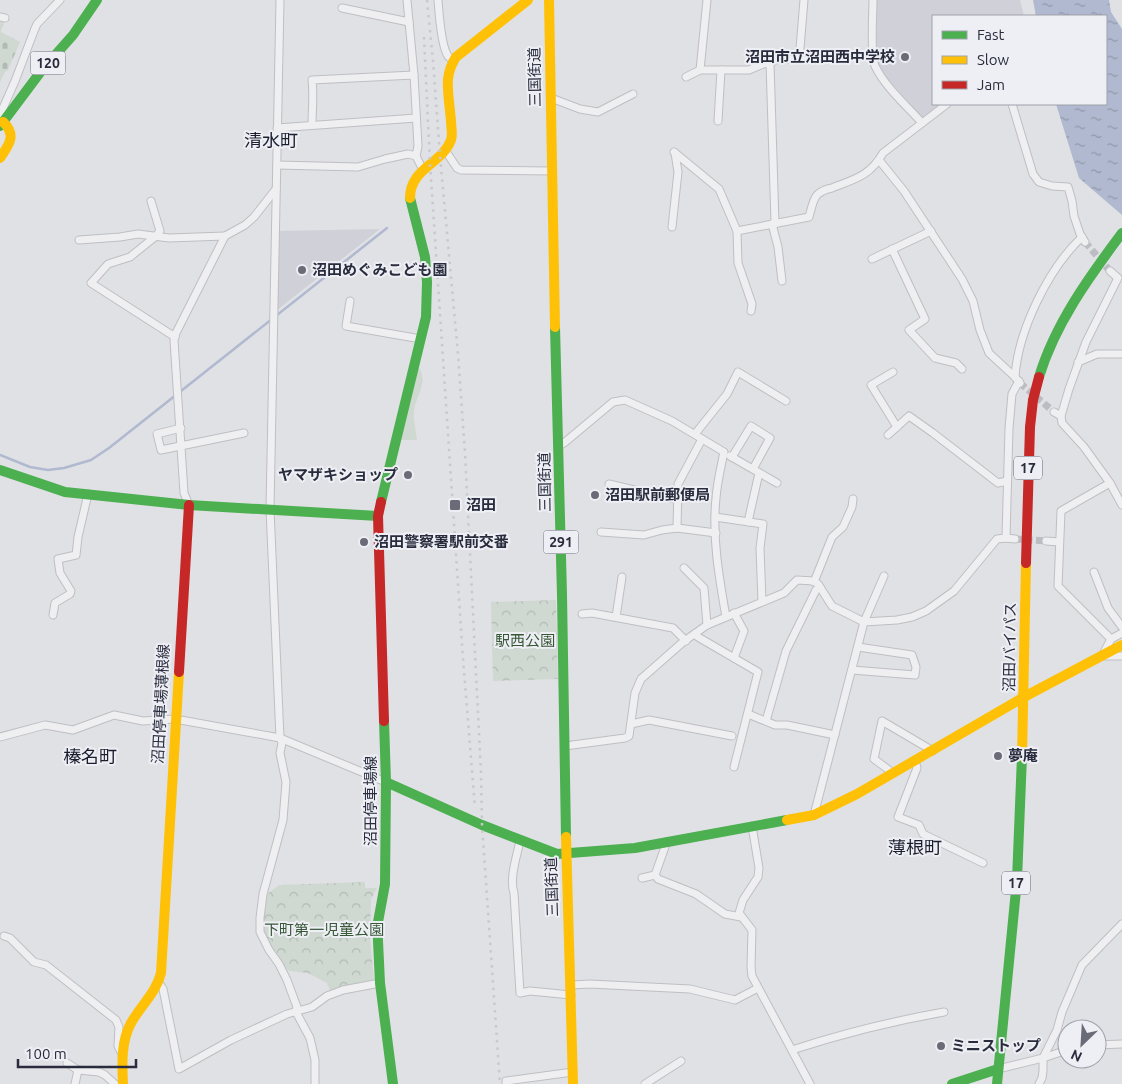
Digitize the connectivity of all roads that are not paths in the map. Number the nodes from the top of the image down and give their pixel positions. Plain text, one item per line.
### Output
1 (60, 0) edge
2 (97, 0) edge
3 (280, 0) edge
4 (407, 0) edge
5 (438, 0) edge
6 (528, 0) edge
7 (549, 0) edge
8 (707, 0) edge
9 (804, 0) edge
10 (873, 0) edge
11 (342, 8) dead end
12 (409, 22) junction
13 (799, 60) junction
14 (810, 60) dead end
15 (454, 62) junction
16 (770, 63) junction
17 (700, 70) junction
18 (721, 70) junction
19 (414, 75) junction
20 (686, 78) dead end
21 (633, 94) dead end
22 (551, 98) junction
23 (946, 105) edge
24 (1012, 105) edge
25 (416, 118) junction
26 (1, 120) edge
27 (718, 121) dead end
28 (922, 123) junction
29 (312, 126) junction
30 (277, 128) junction
31 (445, 150) junction
32 (416, 156) junction
33 (0, 158) edge
34 (879, 160) junction
35 (277, 166) junction
36 (423, 170) junction
37 (552, 170) junction
38 (276, 188) junction
39 (151, 200) dead end
40 (774, 224) junction
41 (672, 226) dead end
42 (737, 231) junction
43 (931, 231) junction
44 (1122, 233) edge
45 (156, 236) junction
46 (225, 236) junction
47 (79, 240) dead end
48 (892, 249) junction
49 (872, 259) dead end
50 (1110, 270) tunnel mouth
51 (782, 281) dead end
52 (350, 301) dead end
53 (751, 312) dead end
54 (175, 337) junction
55 (421, 339) junction
56 (1122, 354) edge
57 (1078, 362) junction
58 (962, 369) dead end
59 (893, 372) dead end
60 (1018, 380) junction
61 (786, 401) dead end
62 (1054, 412) tunnel mouth
63 (1061, 416) junction
64 (897, 427) junction
65 (181, 428) junction
66 (244, 433) dead end
67 (695, 434) junction
68 (888, 435) dead end
69 (702, 439) junction
70 (182, 445) junction
71 (559, 446) junction
72 (724, 452) junction
73 (732, 458) junction
74 (0, 470) edge
75 (756, 471) junction
76 (1007, 481) junction
77 (777, 483) dead end
78 (1110, 483) junction
79 (609, 484) dead end
80 (88, 494) junction
81 (677, 499) junction
82 (853, 499) dead end
83 (189, 505) junction
84 (1122, 505) edge
85 (270, 509) junction
86 (378, 516) junction
87 (715, 517) junction
88 (748, 522) junction
89 (677, 528) junction
90 (601, 532) dead end
91 (716, 533) junction
92 (1006, 538) junction
93 (1015, 540) tunnel mouth
94 (1046, 541) tunnel mouth
95 (1059, 542) junction
96 (684, 568) dead end
97 (1094, 572) dead end
98 (884, 576) dead end
99 (622, 577) dead end
100 (817, 584) junction
101 (762, 602) junction
102 (734, 613) junction
103 (582, 614) dead end
104 (54, 615) dead end
105 (616, 617) junction
106 (726, 617) junction
107 (864, 622) junction
108 (707, 625) junction
109 (1122, 627) edge
110 (1122, 633) edge
111 (695, 634) junction
112 (1111, 639) junction
113 (686, 641) junction
114 (1122, 646) edge
115 (858, 647) junction
116 (1102, 656) junction
117 (1122, 656) edge
118 (734, 658) junction
119 (852, 670) junction
120 (1024, 697) junction
121 (748, 714) junction
122 (175, 719) junction
123 (766, 721) junction
124 (631, 724) junction
125 (835, 735) junction
126 (732, 736) dead end
127 (0, 737) edge
128 (280, 738) junction
129 (565, 746) junction
130 (933, 751) junction
131 (914, 762) junction
132 (734, 766) dead end
133 (893, 773) junction
134 (386, 782) junction
135 (814, 815) junction
136 (752, 826) junction
137 (520, 840) junction
138 (666, 842) junction
139 (566, 854) junction
140 (983, 863) dead end
141 (655, 875) junction
142 (642, 878) dead end
143 (741, 917) junction
144 (1122, 924) edge
145 (4, 936) dead end
146 (159, 983) junction
147 (380, 983) junction
148 (758, 988) junction
149 (570, 990) junction
150 (296, 1012) junction
151 (944, 1012) dead end
152 (1122, 1044) edge
153 (1107, 1045) edge
154 (792, 1050) junction
155 (1057, 1053) edge
156 (122, 1054) junction
157 (1043, 1058) junction
158 (681, 1061) dead end
159 (67, 1063) dead end
160 (998, 1069) junction
161 (78, 1070) junction
162 (573, 1072) junction
163 (75, 1084) edge
164 (115, 1084) edge
165 (123, 1084) edge
166 (315, 1084) edge
167 (393, 1084) edge
168 (506, 1084) edge
169 (574, 1084) edge
170 (645, 1084) edge
171 (810, 1084) edge
172 (952, 1084) edge
173 (997, 1084) edge
174 (1039, 1084) edge

1 - 26 street
2 - 26 main road, 120
3 - 30 street
4 - 12 street
5 - 15 street
6 - 15 main road
7 - 22 main road, 三国街道 / 291
8 - 17 street
9 - 13 street
10 - 28 street
11 - 12 street
12 - 19 street
13 - 14 street
13 - 16 street
15 - 31 main road
16 - 18 street
16 - 40 street
17 - 18 street
17 - 20 street
18 - 27 street
19 - 25 street
19 - 29 street
21 - 22 street
22 - 37 main road, 三国街道 / 291
23 - 28 street
24 - 60 street
25 - 29 street
25 - 32 street
26 - 33 main road
28 - 34 street
29 - 30 street
30 - 35 street
31 - 36 main road, 沼田停車場線
31 - 37 street
32 - 35 street
32 - 36 street
34 - 40 street
34 - 43 street
35 - 38 street
36 - 55 main road, 沼田停車場線
37 - 71 main road, 三国街道 / 291
38 - 46 street
38 - 85 street
39 - 45 street
40 - 42 street
40 - 51 street
41 - 42 street
42 - 53 street
43 - 48 street
43 - 60 street
44 - 120 main road, 沼田バイパス / 17
45 - 46 street
45 - 47 street
45 - 54 street
46 - 54 street
48 - 49 street
48 - 58 street
50 - 57 street
52 - 55 street
54 - 65 street
55 - 86 main road, 沼田停車場線
56 - 57 street
57 - 63 street
59 - 64 street
60 - 76 street
61 - 67 street
62 - 63 street
63 - 78 street
64 - 68 street
64 - 76 street
65 - 70 street
65 - 70 street
66 - 70 street
67 - 69 street
67 - 71 street
69 - 72 street
69 - 81 street
70 - 83 street
71 - 129 main road, 三国街道 / 291
72 - 73 street
72 - 87 street
73 - 75 street
73 - 75 street
74 - 80 main road
75 - 77 street
75 - 88 street
76 - 92 street
78 - 84 street
78 - 95 street
79 - 81 street
80 - 83 main road
80 - 104 street
81 - 89 street
82 - 100 street
83 - 85 main road
83 - 122 main road, 沼田停車場薄根線
85 - 86 main road
85 - 128 street
86 - 134 main road, 沼田停車場線
87 - 88 street
87 - 91 street
88 - 101 street
89 - 90 street
89 - 91 street
91 - 106 street
92 - 93 street
92 - 107 street
94 - 95 street
95 - 112 street
96 - 108 street
97 - 109 street
98 - 107 street
99 - 105 street
100 - 101 street
100 - 107 street
100 - 123 street
101 - 102 street
102 - 106 street
102 - 118 street
103 - 105 street
105 - 113 street
106 - 108 street
107 - 115 street
108 - 111 street
110 - 112 street
111 - 113 street
111 - 118 street
112 - 116 street
113 - 124 street
114 - 116 main road
115 - 119 street
115 - 119 street
116 - 117 street
116 - 120 main road
118 - 121 street
119 - 125 street
120 - 130 main road
120 - 160 main road, 沼田バイパス / 17
121 - 123 street
121 - 132 street
122 - 127 street
122 - 128 street
122 - 146 main road, 沼田停車場薄根線
123 - 125 street
124 - 126 street
124 - 129 street
125 - 135 street
128 - 134 street
128 - 150 street
129 - 139 main road, 三国街道 / 291
130 - 131 main road
130 - 133 street
131 - 133 main road
131 - 140 street
133 - 135 main road
134 - 137 main road
134 - 147 main road, 沼田停車場線
135 - 136 main road
136 - 138 main road
136 - 143 street
137 - 139 main road
137 - 149 street
138 - 139 main road
138 - 141 street
139 - 149 main road, 三国街道 / 291
141 - 142 street
141 - 143 street
143 - 148 street
144 - 157 street
145 - 156 street
146 - 150 street
146 - 156 main road
147 - 150 street
147 - 167 main road, 沼田停車場線
148 - 149 street
148 - 154 street
149 - 162 main road, 三国街道 / 291
150 - 166 street
151 - 154 street
152 - 153 street
154 - 171 street
155 - 157 street
156 - 165 main road
157 - 160 street
157 - 174 street
158 - 170 street
159 - 161 street
160 - 172 main road
160 - 173 main road, 沼田バイパス / 17
161 - 163 street
161 - 164 street
162 - 168 street
162 - 169 main road, 三国街道 / 291

